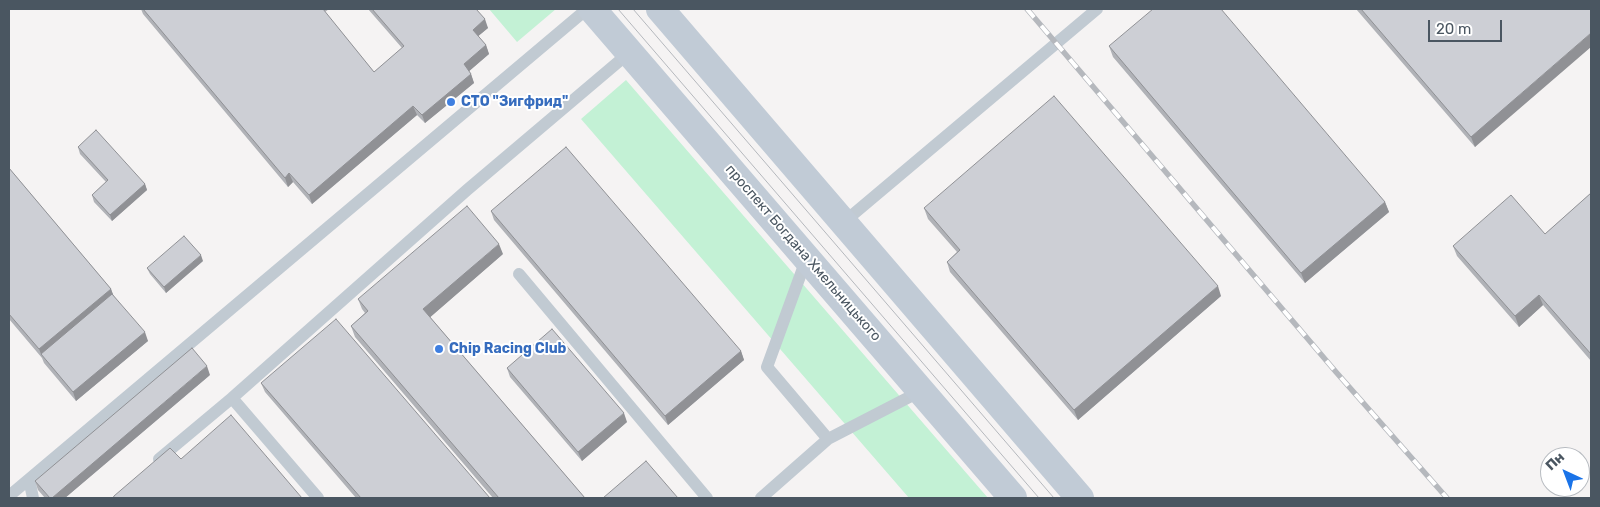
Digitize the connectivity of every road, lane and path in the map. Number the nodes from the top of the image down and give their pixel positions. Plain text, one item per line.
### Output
1 (587, 9) edge
2 (592, 9) edge
3 (660, 9) edge
4 (1096, 9) edge
5 (630, 52) junction
6 (844, 222) junction
7 (807, 257) junction
8 (519, 274) dead end
9 (921, 391) junction
10 (232, 398) junction
11 (828, 438) junction
12 (150, 467) edge
13 (28, 479) junction
14 (9, 496) edge
15 (33, 498) edge
16 (318, 498) edge
17 (706, 498) edge
18 (761, 498) edge
19 (1013, 498) edge
20 (1080, 498) edge

1 - 13 lane
2 - 5 main road, проспект Богдана Хмельницького
3 - 6 main road
4 - 6 lane
5 - 7 main road, проспект Богдана Хмельницького
5 - 10 lane
6 - 20 main road
7 - 9 main road, проспект Богдана Хмельницького
7 - 11 lane
8 - 17 lane
9 - 11 lane
9 - 19 main road, проспект Богдана Хмельницького
10 - 12 lane
10 - 16 lane
11 - 18 lane
13 - 14 lane
13 - 15 lane

